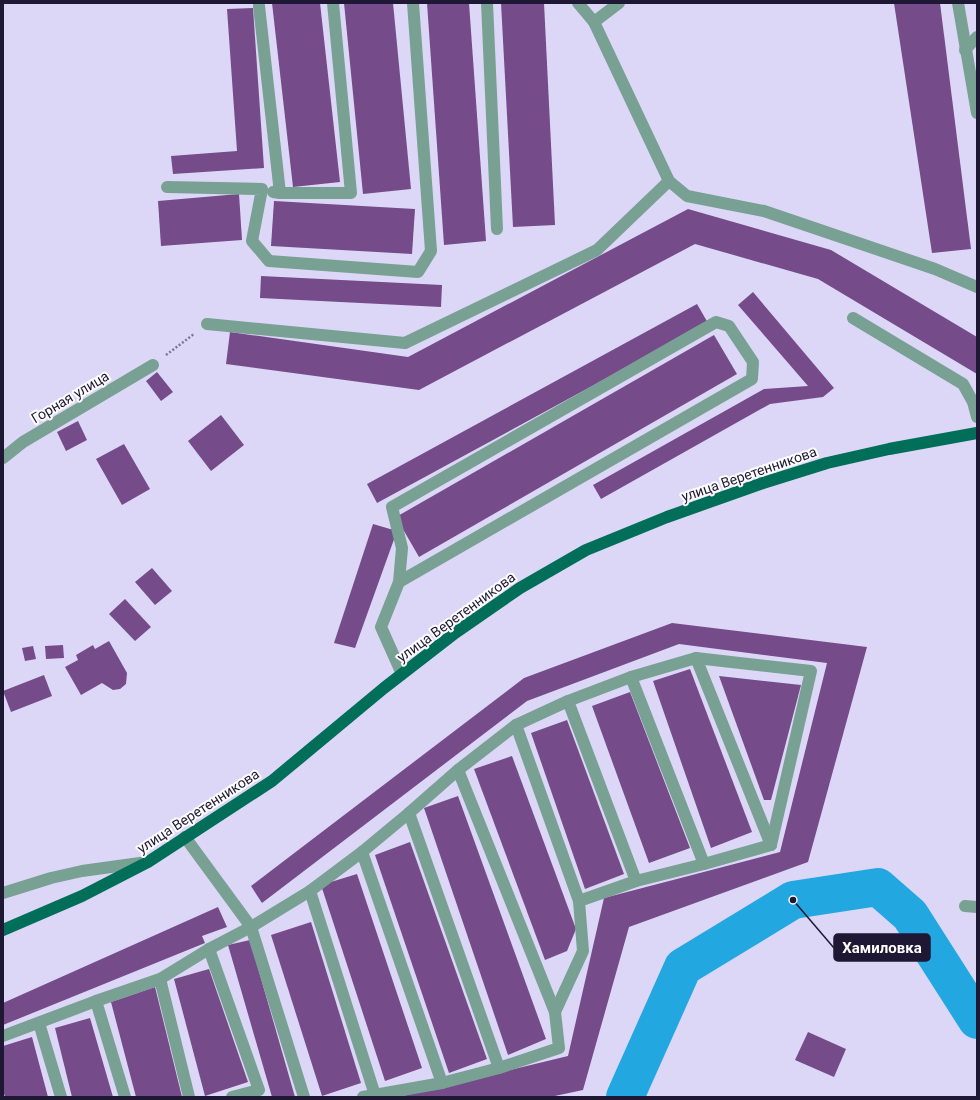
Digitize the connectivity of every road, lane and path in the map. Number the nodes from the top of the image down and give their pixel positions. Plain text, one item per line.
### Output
1 (333, 3) edge
2 (413, 3) edge
3 (487, 3) edge
4 (578, 3) edge
5 (619, 3) edge
6 (958, 3) edge
7 (259, 6) dead end
8 (594, 22) junction
9 (977, 37) edge
10 (965, 50) junction
11 (977, 113) edge
12 (669, 181) junction
13 (166, 187) dead end
14 (262, 190) junction
15 (280, 193) junction
16 (497, 229) dead end
17 (977, 288) edge
18 (853, 318) dead end
19 (207, 324) joint
20 (153, 365) joint
21 (977, 417) edge
22 (977, 433) edge
23 (3, 458) edge
24 (399, 582) junction
25 (696, 658) junction
26 (402, 674) junction
27 (631, 677) junction
28 (568, 701) junction
29 (516, 725) junction
30 (458, 770) junction
31 (409, 813) junction
32 (185, 837) junction
33 (771, 845) junction
34 (362, 852) junction
35 (148, 862) junction
36 (704, 864) junction
37 (636, 881) junction
38 (310, 891) junction
39 (3, 893) edge
40 (579, 901) junction
41 (252, 927) junction
42 (3, 930) edge
43 (209, 949) junction
44 (160, 979) junction
45 (96, 1001) junction
46 (555, 1012) junction
47 (39, 1023) junction
48 (3, 1036) edge
49 (499, 1068) junction
50 (442, 1083) junction
51 (369, 1096) edge
52 (61, 1097) edge
53 (125, 1097) edge
54 (189, 1097) edge
55 (232, 1097) edge
56 (304, 1097) edge

1 - 15 street
2 - 14 street
3 - 16 street
4 - 8 street
5 - 8 street
6 - 10 street
7 - 15 street
8 - 12 street
9 - 10 street
10 - 11 street
12 - 17 street
12 - 19 street
13 - 14 street
14 - 15 street
18 - 21 street
19 - 20 path
20 - 23 street, Горная улица
22 - 26 main road, улица Веретенникова
24 - 24 street
24 - 26 street
25 - 27 street
25 - 33 street
25 - 33 street
26 - 32 main road, улица Веретенникова
27 - 28 street
27 - 36 street
28 - 29 street
28 - 37 street
29 - 30 street
29 - 40 street
30 - 31 street
30 - 46 street
31 - 34 street
31 - 49 street
32 - 35 main road, улица Веретенникова
32 - 41 street
33 - 36 street
34 - 38 street
34 - 50 street
35 - 39 street
35 - 42 main road, улица Веретенникова
36 - 37 street
37 - 40 street
38 - 41 street
38 - 51 street
40 - 46 street
41 - 43 street
41 - 56 street
43 - 44 street
43 - 55 street
44 - 45 street
44 - 54 street
45 - 47 street
45 - 53 street
46 - 49 street
47 - 48 street
47 - 52 street
49 - 50 street
50 - 51 street

